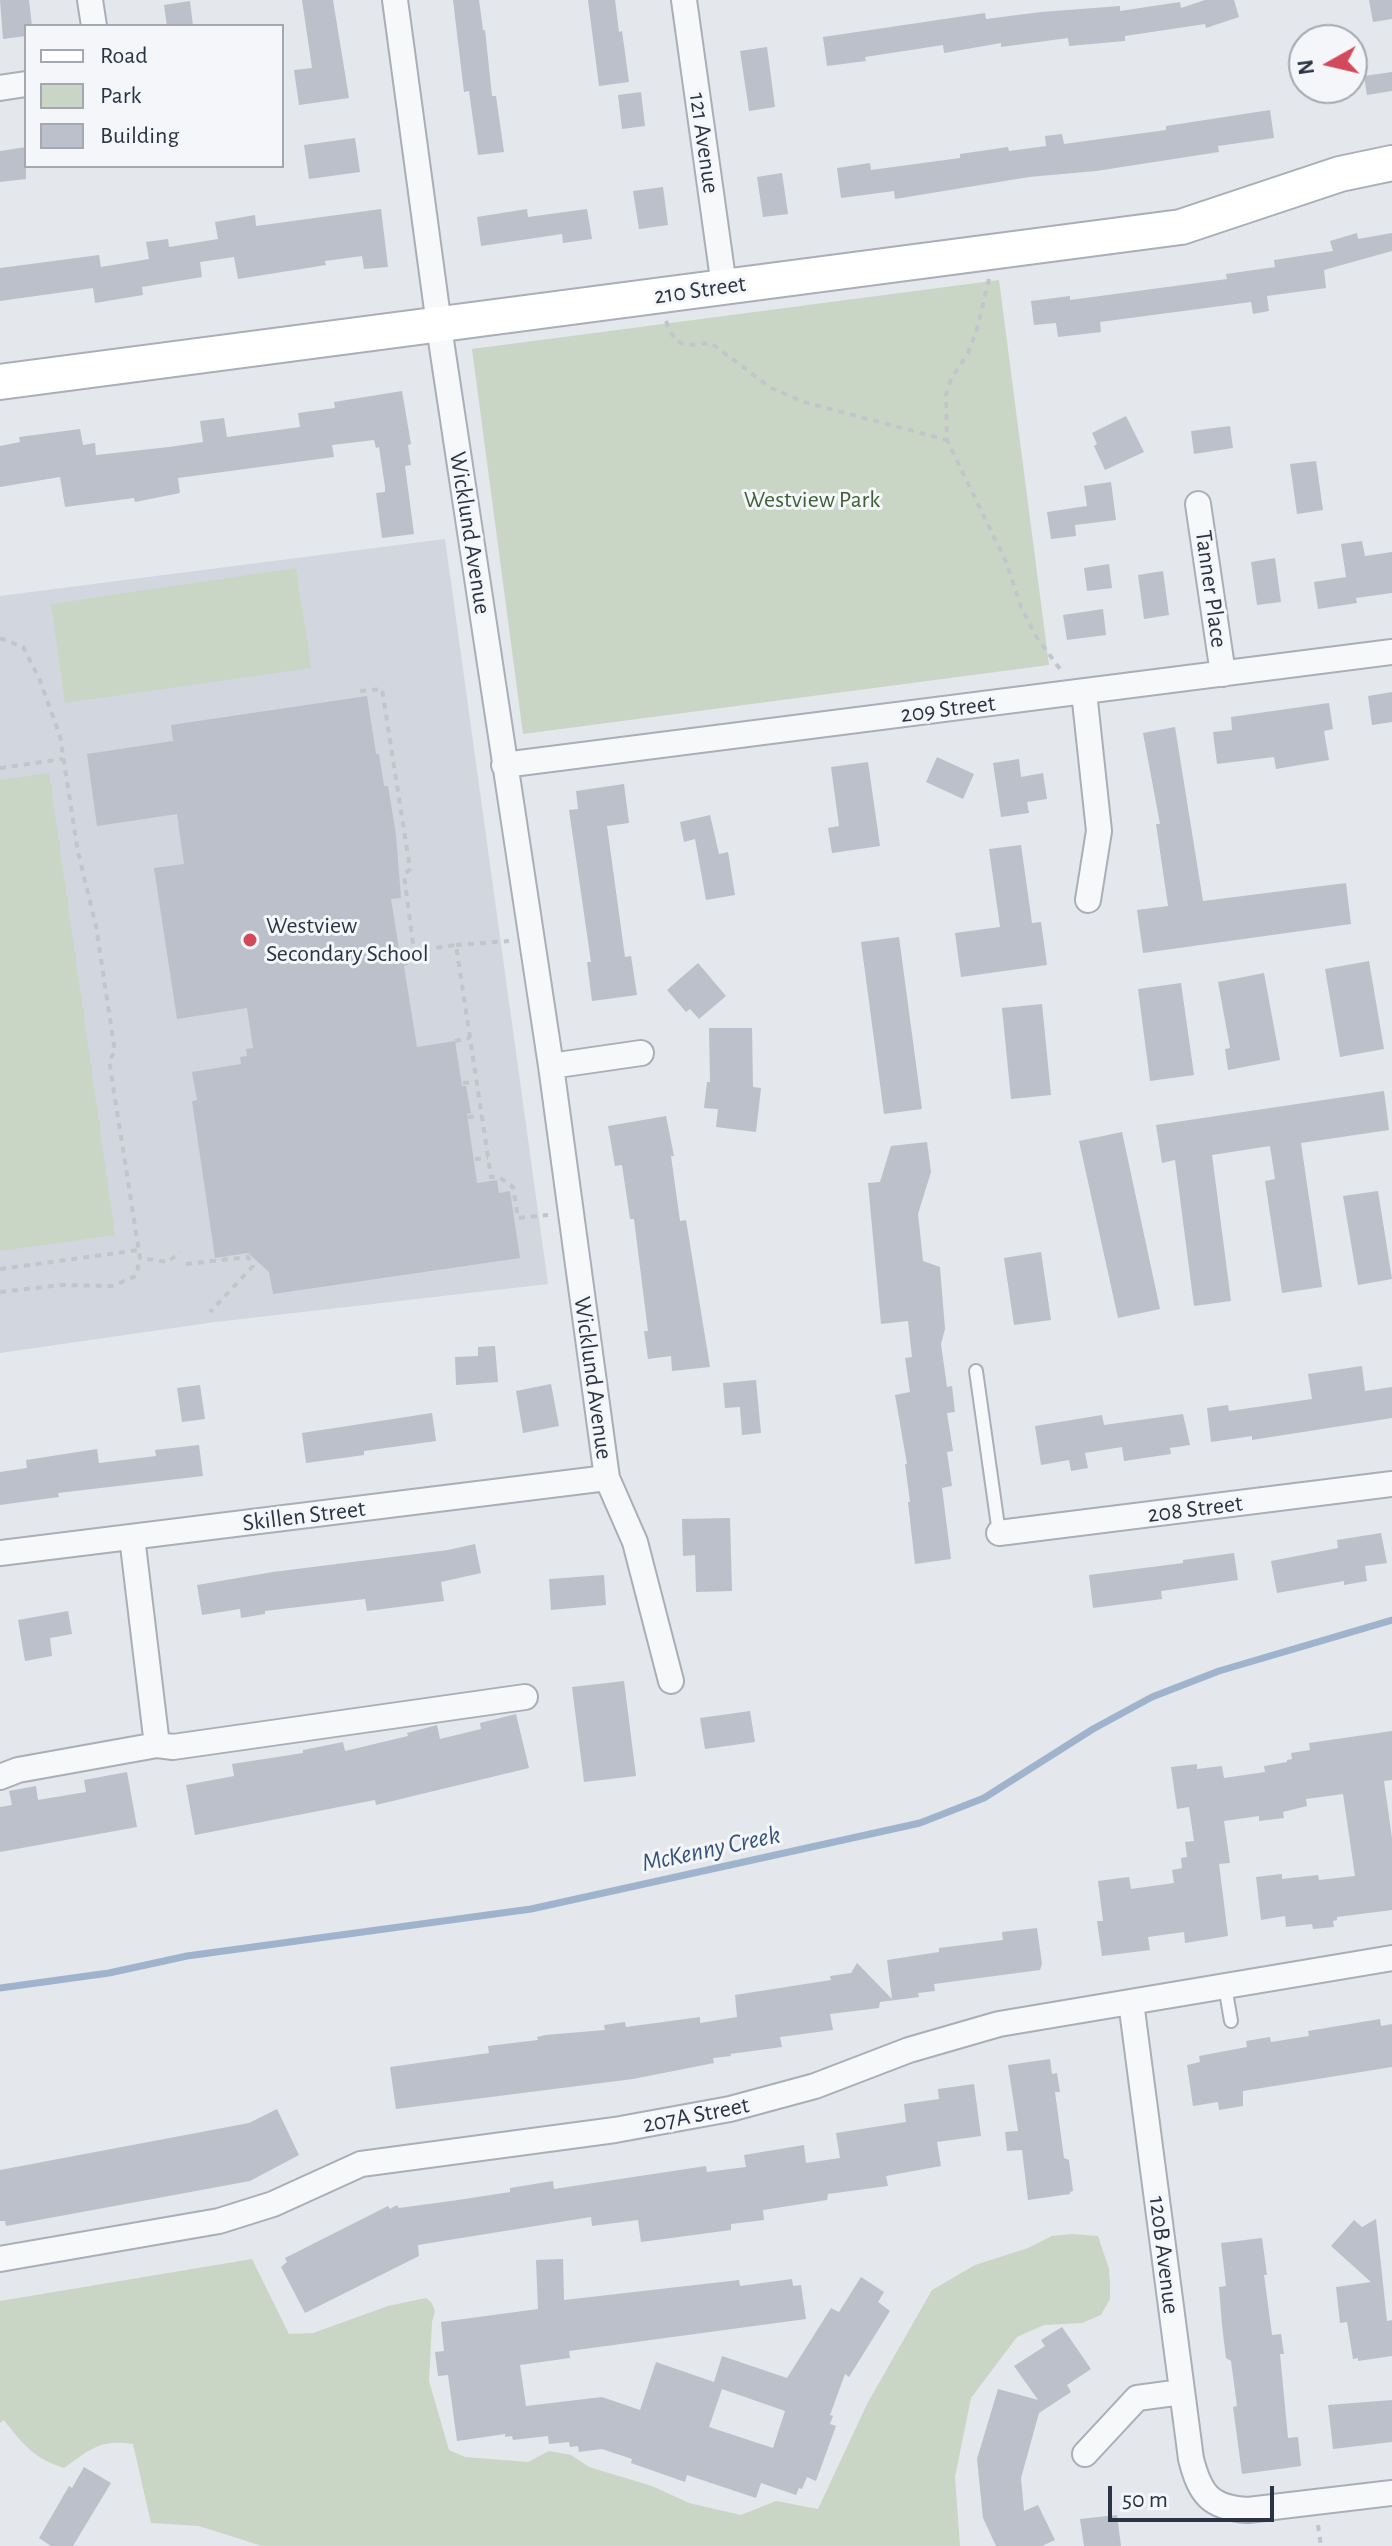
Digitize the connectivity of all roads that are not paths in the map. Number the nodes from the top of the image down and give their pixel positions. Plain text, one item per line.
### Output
1 (90, 0) edge
2 (395, 0) edge
3 (684, 0) edge
4 (94, 24) edge
5 (24, 84) edge
6 (0, 88) edge
7 (1392, 163) edge
8 (724, 286) junction
9 (439, 326) junction
10 (0, 382) edge
11 (1198, 504) dead end
12 (1392, 652) edge
13 (1223, 674) junction
14 (1077, 693) junction
15 (504, 765) junction
16 (1088, 900) dead end
17 (641, 1053) dead end
18 (551, 1066) junction
19 (976, 1371) dead end
20 (607, 1478) junction
21 (1392, 1484) edge
22 (999, 1533) joint
23 (132, 1537) junction
24 (0, 1553) edge
25 (671, 1681) dead end
26 (525, 1697) dead end
27 (157, 1745) junction
28 (0, 1777) edge
29 (1392, 1958) edge
30 (1225, 1986) junction
31 (1131, 2002) junction
32 (1231, 2021) dead end
33 (0, 2259) edge
34 (1182, 2392) junction
35 (1085, 2454) dead end
36 (1392, 2493) edge

1 - 4 street
2 - 9 street, Wicklund Avenue
3 - 8 street, 121 Avenue
5 - 6 street
7 - 8 street, 210 Street
8 - 9 street, 210 Street
9 - 10 street, 210 Street
9 - 15 street, Wicklund Avenue
11 - 13 street, Tanner Place
12 - 13 street, 209 Street
13 - 14 street, 209 Street
14 - 15 street, 209 Street
14 - 16 street
15 - 18 street, Wicklund Avenue
17 - 18 street
18 - 20 street, Wicklund Avenue
19 - 22 lane
20 - 23 street, Skillen Street
20 - 25 street, Wicklund Avenue
21 - 22 street, 208 Street
23 - 24 street, Skillen Street
23 - 27 street
26 - 27 street
27 - 28 street
29 - 30 street, 207A Street
30 - 31 street, 207A Street
30 - 32 lane
31 - 33 street, 207A Street
31 - 34 street, 120B Avenue
34 - 35 street
34 - 36 street, 120B Avenue

